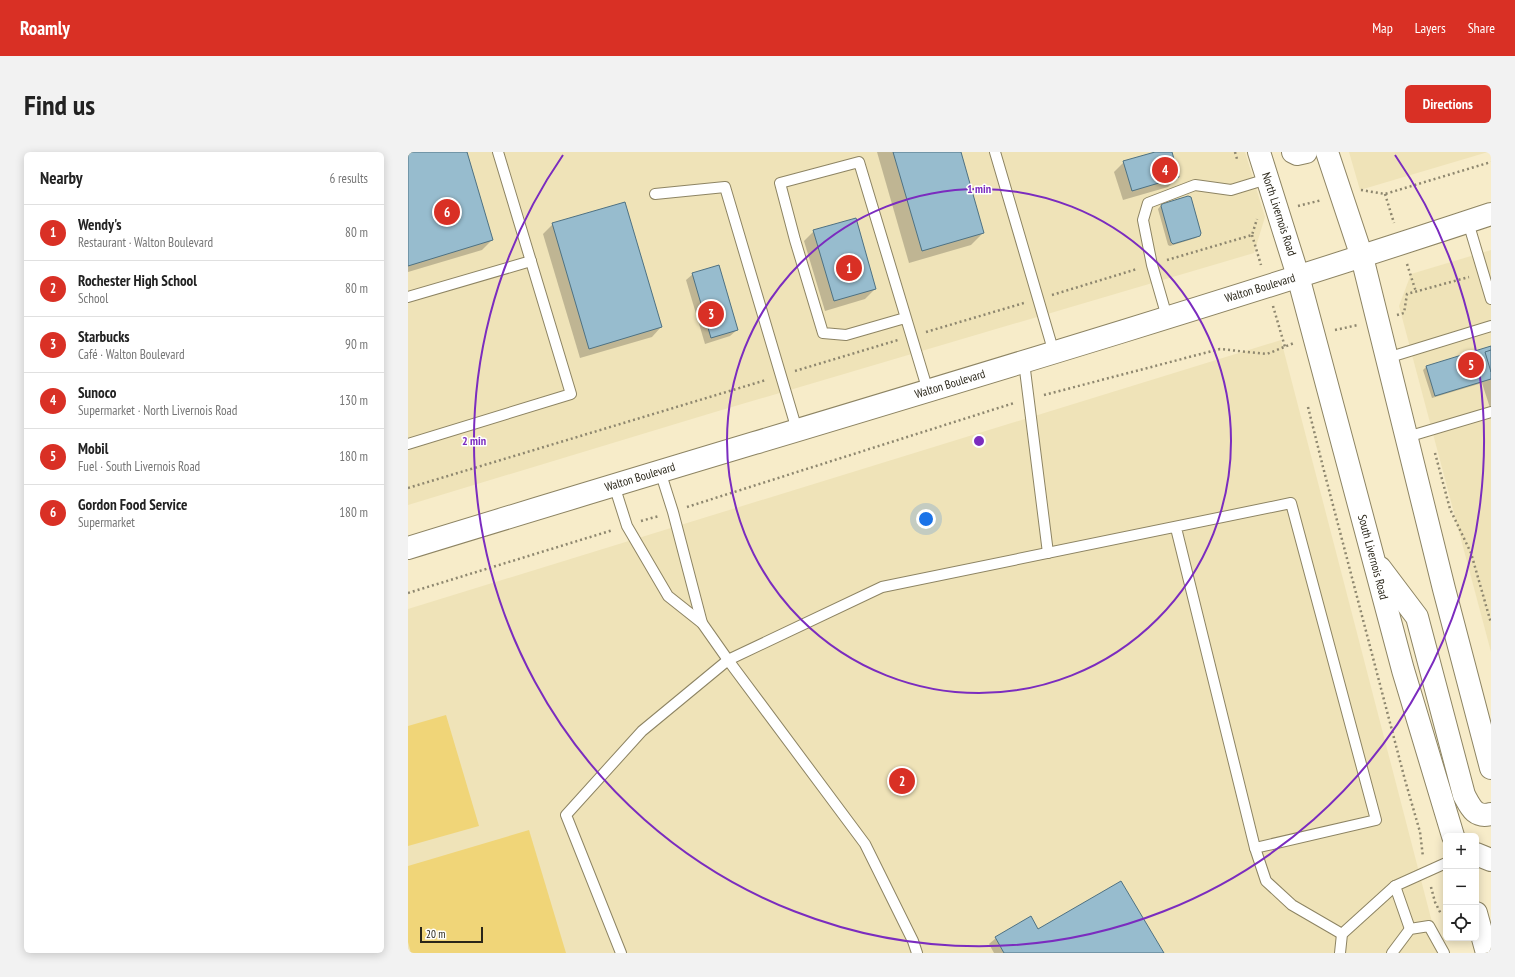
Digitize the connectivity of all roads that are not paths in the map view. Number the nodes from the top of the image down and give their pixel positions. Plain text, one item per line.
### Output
1 (498, 152) edge
2 (995, 152) edge
3 (1259, 152) edge
4 (1293, 152) edge
5 (1306, 152) edge
6 (1327, 152) edge
7 (1267, 179) junction
8 (654, 194) dead end
9 (1491, 214) edge
10 (1468, 222) junction
11 (1362, 257) junction
12 (530, 260) junction
13 (1298, 276) junction
14 (408, 297) edge
15 (1491, 299) edge
16 (1167, 317) junction
17 (905, 318) junction
18 (1491, 326) edge
19 (1054, 352) junction
20 (1387, 358) junction
21 (1024, 362) junction
22 (928, 391) junction
23 (1491, 412) edge
24 (797, 430) junction
25 (1407, 437) junction
26 (408, 444) edge
27 (660, 471) junction
28 (614, 485) junction
29 (1176, 528) junction
30 (408, 548) edge
31 (1048, 553) junction
32 (1373, 559) junction
33 (702, 623) junction
34 (728, 660) junction
35 (1491, 768) edge
36 (1491, 814) edge
37 (1453, 833) edge
38 (1255, 848) junction
39 (1479, 855) edge
40 (1491, 860) edge
41 (1443, 864) edge
42 (1395, 886) junction
43 (1479, 924) edge
44 (1410, 930) junction
45 (1342, 934) junction
46 (620, 953) edge
47 (917, 953) edge
48 (1340, 953) edge
49 (1392, 953) edge
50 (1444, 953) edge
51 (1487, 953) edge

1 - 12 lane
2 - 19 lane
3 - 7 main road, North Livernois Road
4 - 5 main road
6 - 11 main road
7 - 13 main road, North Livernois Road
7 - 16 lane
8 - 24 lane
9 - 10 main road, Walton Boulevard
10 - 11 main road, Walton Boulevard
10 - 15 lane
11 - 13 main road, Walton Boulevard
11 - 20 main road
12 - 14 lane
12 - 26 lane
13 - 16 main road, Walton Boulevard
13 - 32 main road, South Livernois Road
16 - 19 main road, Walton Boulevard
17 - 17 lane
17 - 22 lane
18 - 20 lane
19 - 21 main road, Walton Boulevard
20 - 25 main road
21 - 22 main road, Walton Boulevard
21 - 31 lane
22 - 24 main road, Walton Boulevard
23 - 25 lane
24 - 27 main road, Walton Boulevard
25 - 35 main road
27 - 28 main road, Walton Boulevard
27 - 33 lane
28 - 30 main road, Walton Boulevard
28 - 33 lane
29 - 31 lane
29 - 38 lane
29 - 38 lane
31 - 34 lane
32 - 36 main road
32 - 37 main road, South Livernois Road
33 - 34 lane
34 - 46 lane
34 - 47 lane
38 - 45 lane
39 - 40 main road
41 - 42 lane
42 - 44 lane
42 - 45 lane
43 - 51 main road
44 - 49 lane
44 - 50 lane
45 - 48 lane

